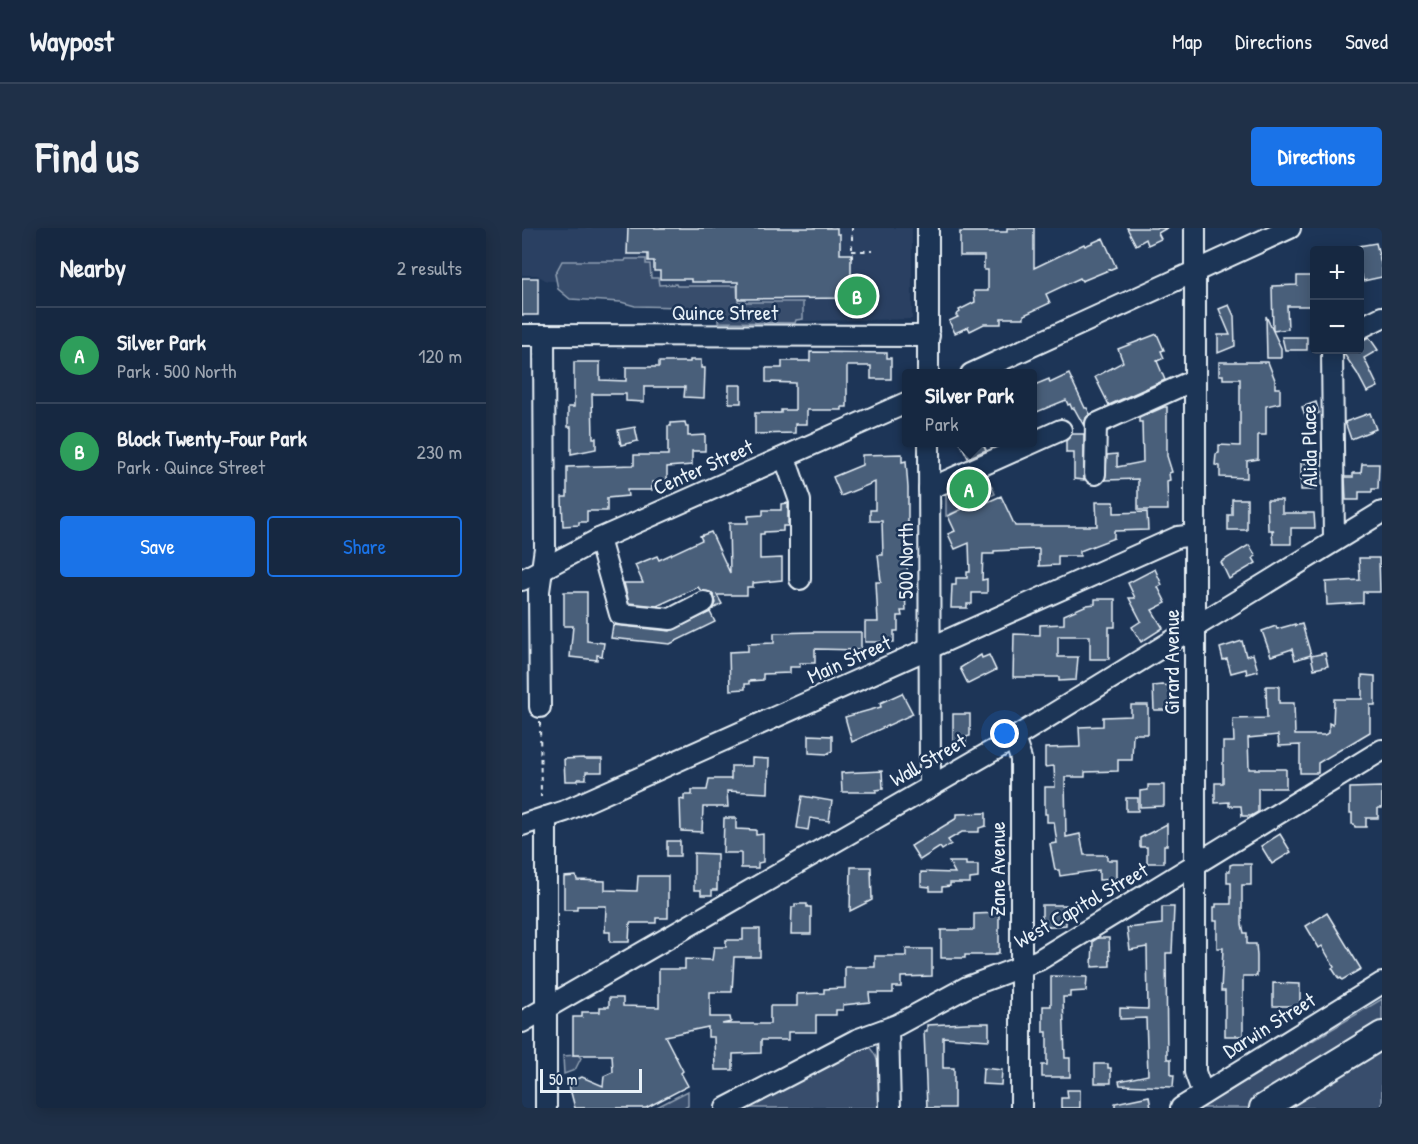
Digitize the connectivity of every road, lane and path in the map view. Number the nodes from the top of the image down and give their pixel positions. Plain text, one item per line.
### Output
1 (852, 228) edge
2 (928, 228) edge
3 (1195, 228) edge
4 (1290, 228) edge
5 (852, 251) junction
6 (873, 251) dead end
7 (852, 258) dead end
8 (1195, 270) junction
9 (1382, 317) edge
10 (1364, 326) edge
11 (522, 335) edge
12 (544, 335) junction
13 (929, 336) junction
14 (1332, 354) edge
15 (928, 369) edge
16 (982, 369) edge
17 (1194, 380) junction
18 (902, 405) edge
19 (1061, 430) dead end
20 (1037, 441) edge
21 (929, 447) edge
22 (1023, 447) edge
23 (785, 458) junction
24 (1095, 474) dead end
25 (929, 489) junction
26 (1382, 512) edge
27 (1194, 535) junction
28 (599, 539) junction
29 (1334, 541) junction
30 (542, 568) junction
31 (800, 579) dead end
32 (522, 580) edge
33 (704, 602) dead end
34 (1196, 626) junction
35 (929, 648) junction
36 (540, 707) joint
37 (1014, 738) junction
38 (1382, 750) edge
39 (930, 787) junction
40 (541, 796) dead end
41 (546, 817) junction
42 (522, 825) edge
43 (1195, 865) junction
44 (1021, 968) junction
45 (1382, 983) edge
46 (546, 1007) junction
47 (522, 1022) edge
48 (888, 1029) junction
49 (1382, 1035) edge
50 (1203, 1094) junction
51 (546, 1108) edge
52 (726, 1108) edge
53 (890, 1108) edge
54 (1021, 1108) edge
55 (1181, 1108) edge
56 (1263, 1108) edge

1 - 5 path
2 - 13 street
3 - 8 street, Girard Avenue
4 - 8 street
5 - 6 path
5 - 7 path
8 - 16 street
8 - 17 street, Girard Avenue
9 - 10 street
11 - 12 street, Quince Street
12 - 13 street, Quince Street
12 - 30 street
13 - 15 street
14 - 29 street, Alida Place
17 - 24 street
17 - 27 street, Girard Avenue
18 - 23 street, Center Street
19 - 20 street
21 - 25 street, 500 North
22 - 25 street
23 - 28 street, Center Street
23 - 31 street
25 - 35 street, 500 North
26 - 29 street, Wall Street
27 - 34 street, Girard Avenue
27 - 35 street, Main Street
28 - 30 street, Center Street
28 - 33 street
29 - 34 street, Wall Street
30 - 32 street, Center Street
30 - 36 street
34 - 37 street, Wall Street
34 - 43 street, Girard Avenue
35 - 39 street, 500 North
35 - 41 street, Main Street
36 - 40 path
37 - 39 street, Wall Street
37 - 44 street, Zane Avenue
38 - 43 street, West Capitol Street
39 - 46 street, Wall Street
41 - 42 street, Main Street
41 - 46 street
43 - 44 street, West Capitol Street
43 - 50 street, Girard Avenue
44 - 48 street, West Capitol Street
44 - 54 street, Zane Avenue
45 - 50 street, Darwin Street
46 - 47 street, Wall Street
46 - 51 street
48 - 52 street, West Capitol Street
48 - 53 street
49 - 56 main road
50 - 55 street, Darwin Street

